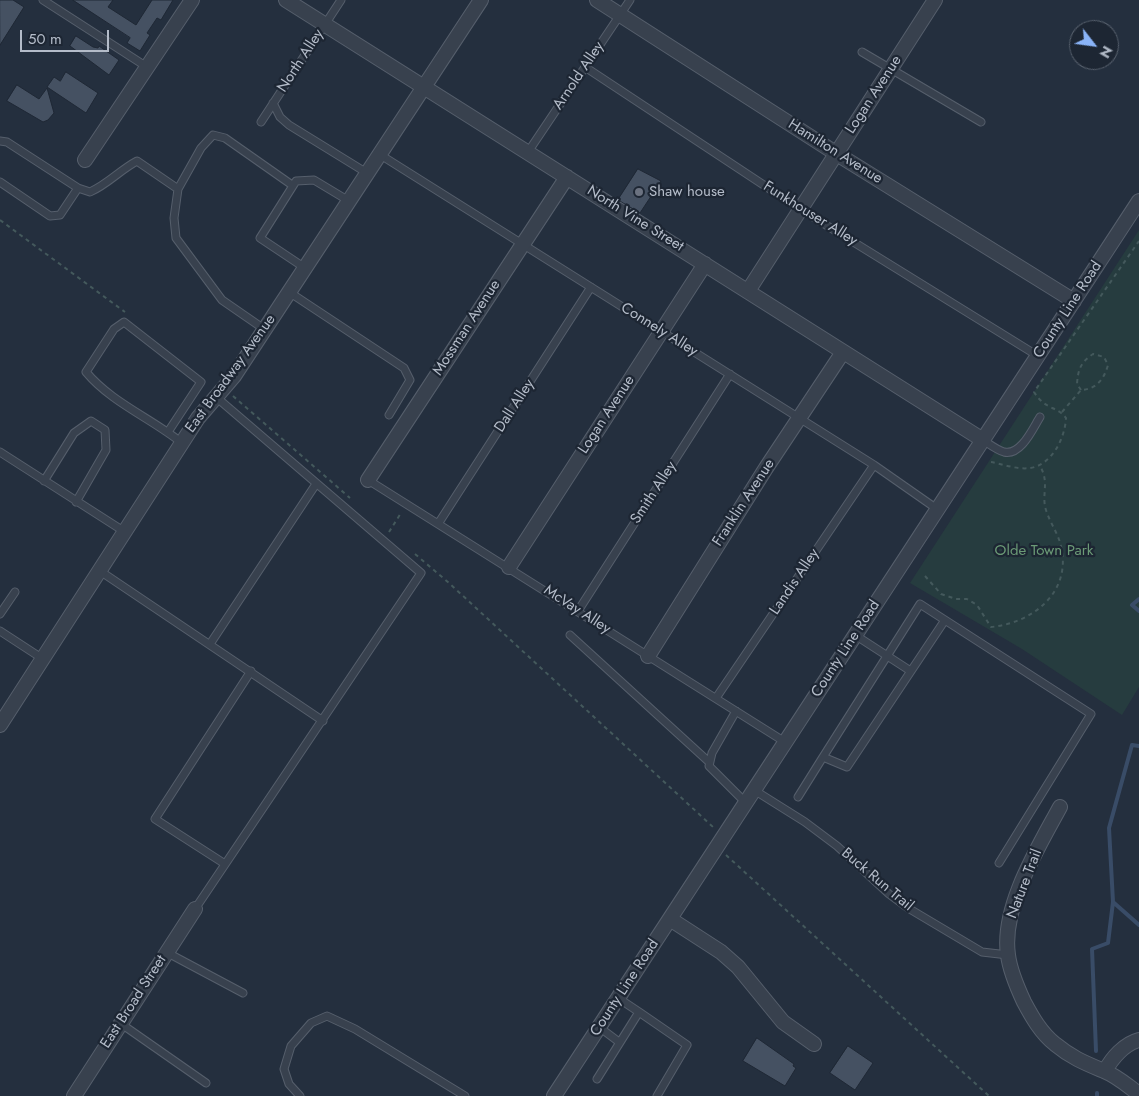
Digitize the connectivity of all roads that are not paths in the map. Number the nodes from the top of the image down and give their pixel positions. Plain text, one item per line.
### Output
1 (44, 0) edge
2 (192, 0) edge
3 (286, 0) edge
4 (341, 0) edge
5 (482, 0) edge
6 (597, 0) edge
7 (630, 0) edge
8 (936, 0) edge
9 (620, 15) junction
10 (325, 25) junction
11 (862, 52) dead end
12 (147, 67) junction
13 (585, 67) junction
14 (890, 70) junction
15 (424, 86) junction
16 (273, 104) junction
17 (261, 122) dead end
18 (980, 122) dead end
19 (0, 141) edge
20 (528, 152) junction
21 (379, 154) junction
22 (837, 154) junction
23 (85, 160) dead end
24 (367, 173) junction
25 (567, 177) junction
26 (0, 182) edge
27 (292, 185) junction
28 (78, 188) junction
29 (178, 189) junction
30 (349, 200) junction
31 (1139, 201) edge
32 (800, 209) junction
33 (523, 244) junction
34 (705, 264) junction
35 (305, 268) junction
36 (591, 287) junction
37 (748, 291) junction
38 (289, 292) junction
39 (1074, 301) junction
40 (264, 330) junction
41 (661, 331) junction
42 (844, 352) junction
43 (1038, 356) junction
44 (730, 374) junction
45 (220, 392) junction
46 (389, 415) dead end
47 (1040, 417) dead end
48 (800, 418) junction
49 (168, 432) junction
50 (983, 440) junction
51 (182, 443) junction
52 (0, 452) edge
53 (874, 465) junction
54 (368, 480) joint
55 (44, 481) junction
56 (316, 484) junction
57 (76, 502) junction
58 (937, 509) junction
59 (438, 524) junction
60 (125, 532) junction
61 (509, 567) junction
62 (100, 571) junction
63 (15, 592) dead end
64 (578, 611) junction
65 (0, 614) edge
66 (945, 620) junction
67 (0, 631) edge
68 (570, 635) dead end
69 (855, 635) junction
70 (210, 644) junction
71 (886, 655) junction
72 (648, 656) junction
73 (43, 659) junction
74 (909, 670) junction
75 (251, 671) junction
76 (716, 698) junction
77 (736, 711) junction
78 (323, 721) junction
79 (0, 725) edge
80 (785, 742) junction
81 (823, 757) junction
82 (709, 762) junction
83 (754, 790) junction
84 (798, 797) dead end
85 (746, 803) junction
86 (1060, 807) dead end
87 (999, 863) dead end
88 (225, 864) junction
89 (195, 909) joint
90 (670, 919) junction
91 (166, 952) junction
92 (1008, 955) junction
93 (242, 993) dead end
94 (618, 998) junction
95 (639, 1012) junction
96 (120, 1023) junction
97 (599, 1028) junction
98 (1139, 1040) edge
99 (619, 1042) junction
100 (814, 1044) dead end
101 (1105, 1071) junction
102 (596, 1079) dead end
103 (206, 1083) dead end
104 (559, 1094) edge
105 (1139, 1094) edge
106 (74, 1096) edge
107 (300, 1096) edge
108 (465, 1096) edge
109 (657, 1096) edge

1 - 12 lane
2 - 12 street
3 - 10 street, North Vine Street
4 - 10 lane, North Alley
5 - 15 street, East Broadway Avenue
6 - 9 street, Hamilton Avenue
7 - 9 lane, Arnold Alley
8 - 14 street, Logan Avenue
9 - 13 lane, Arnold Alley
9 - 22 street, Hamilton Avenue
10 - 15 street, North Vine Street
10 - 16 lane, North Alley
11 - 14 lane
12 - 23 street
13 - 20 lane, Arnold Alley
13 - 32 lane, Funkhouser Alley
14 - 18 lane
14 - 22 street, Logan Avenue
15 - 20 street, North Vine Street
15 - 21 street, East Broadway Avenue
16 - 17 lane, North Alley
16 - 24 lane
19 - 28 lane
20 - 25 street, North Vine Street
21 - 24 street, East Broadway Avenue
21 - 33 lane, Connely Alley
22 - 32 street, Logan Avenue
22 - 39 street, Hamilton Avenue
24 - 30 street, East Broadway Avenue
25 - 33 street, Mossman Avenue
25 - 34 street, North Vine Street
26 - 28 lane
27 - 29 lane
27 - 30 lane
27 - 35 lane
28 - 29 lane
29 - 40 lane
30 - 35 street, East Broadway Avenue
31 - 39 street, County Line Road
32 - 37 street, Logan Avenue
32 - 43 lane, Funkhouser Alley
33 - 36 lane, Connely Alley
33 - 54 street, Mossman Avenue
34 - 37 street, North Vine Street
34 - 41 street, Logan Avenue
35 - 38 street, East Broadway Avenue
36 - 41 lane, Connely Alley
36 - 59 lane, Dall Alley
37 - 42 street, North Vine Street
38 - 40 street, East Broadway Avenue
38 - 46 lane
39 - 43 street, County Line Road
40 - 45 street, East Broadway Avenue
41 - 44 lane, Connely Alley
41 - 61 street, Logan Avenue
42 - 48 street, Franklin Avenue
42 - 50 street, North Vine Street
43 - 50 street, County Line Road
44 - 48 lane, Connely Alley
44 - 64 lane, Smith Alley
45 - 51 street, East Broadway Avenue
45 - 56 lane
47 - 50 lane
48 - 53 lane, Connely Alley
48 - 72 street, Franklin Avenue
49 - 49 lane
49 - 51 lane
50 - 58 street, County Line Road
51 - 60 street, East Broadway Avenue
52 - 55 lane
53 - 58 lane, Connely Alley
53 - 76 lane, Landis Alley
54 - 59 lane, McVay Alley
55 - 57 lane
55 - 57 lane
56 - 70 lane
56 - 78 lane
57 - 60 lane
58 - 69 street, County Line Road
59 - 61 lane, McVay Alley
60 - 62 street, East Broadway Avenue
61 - 64 lane, McVay Alley
62 - 70 lane
62 - 73 street, East Broadway Avenue
63 - 65 lane
64 - 72 lane, McVay Alley
66 - 71 lane
66 - 74 lane
66 - 87 lane
67 - 73 lane
68 - 82 lane
69 - 71 lane
69 - 80 street, County Line Road
70 - 75 lane
71 - 74 lane
71 - 81 lane
72 - 76 lane, McVay Alley
73 - 79 street, East Broadway Avenue
74 - 81 lane
75 - 78 lane
75 - 88 lane
76 - 77 lane, McVay Alley
77 - 80 lane, McVay Alley
77 - 82 lane
78 - 88 lane
80 - 83 street, County Line Road
81 - 84 lane
82 - 85 lane
83 - 85 street, County Line Road
83 - 92 lane, Buck Run Trail
85 - 90 street, County Line Road
86 - 92 street, Nature Trail
88 - 89 lane
89 - 91 street, East Broad Street
90 - 94 street, County Line Road
90 - 100 street
91 - 93 lane
91 - 96 street, East Broad Street
92 - 101 street, Nature Trail
94 - 95 lane
94 - 97 street, County Line Road
95 - 99 lane
95 - 109 lane
96 - 103 lane
96 - 106 street, East Broad Street
97 - 99 lane
97 - 104 street, County Line Road
98 - 101 street
99 - 102 lane
101 - 105 street, Nature Trail
107 - 108 lane

